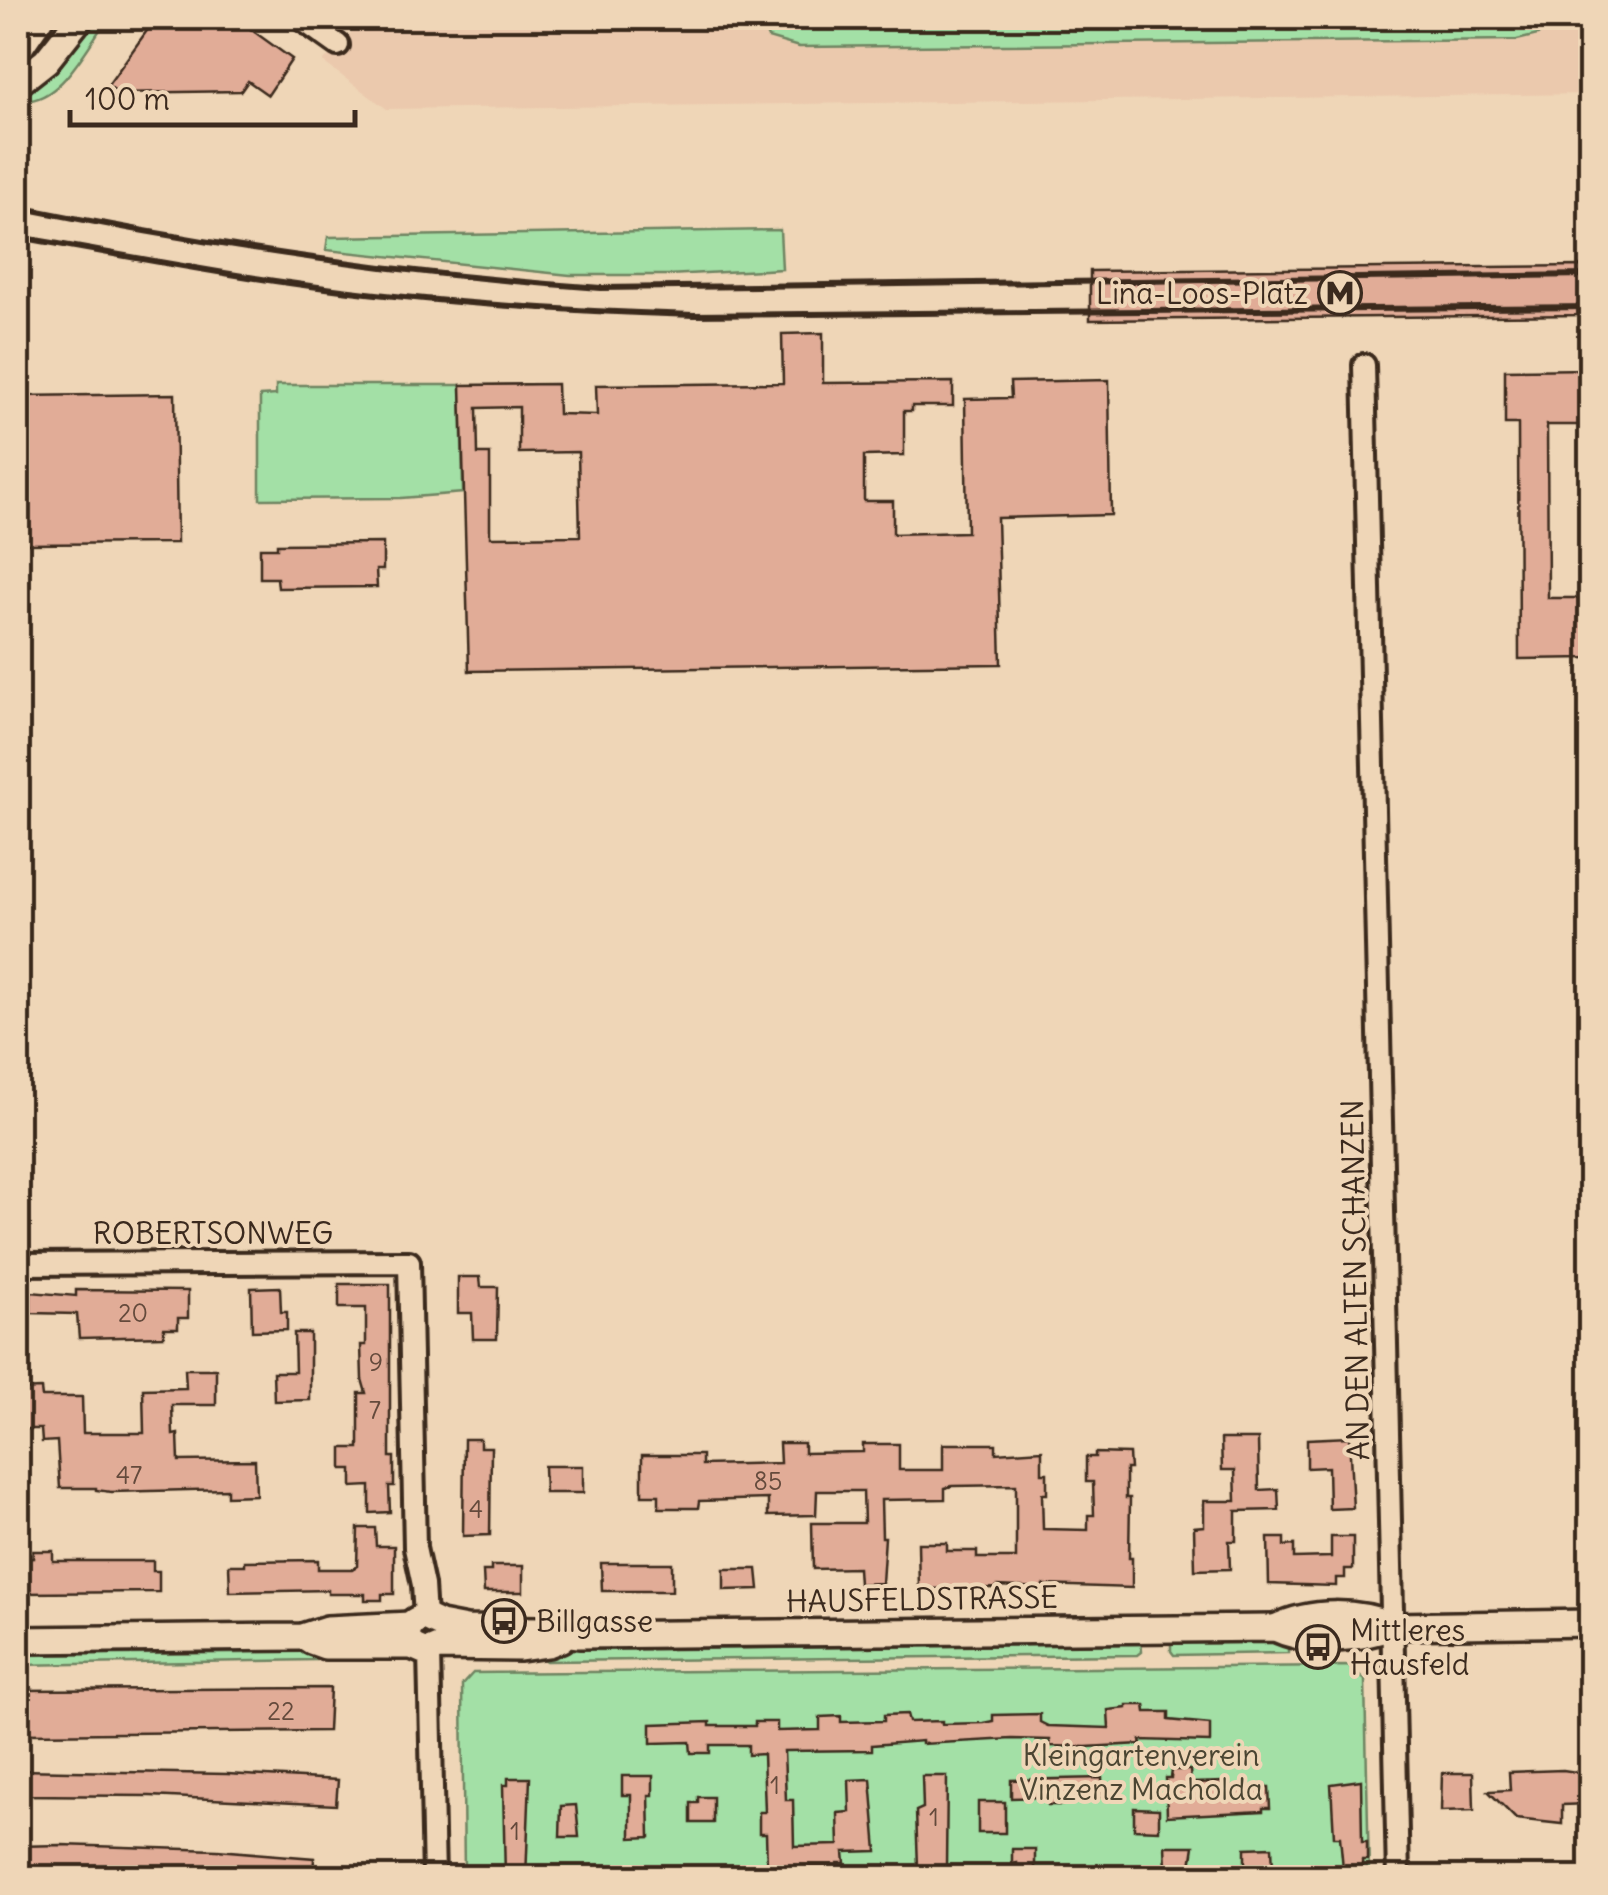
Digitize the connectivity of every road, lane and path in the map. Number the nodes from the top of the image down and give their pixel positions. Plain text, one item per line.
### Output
1 (40, 18) edge
2 (80, 18) edge
3 (300, 18) edge
4 (338, 45) dead end
5 (18, 50) edge
6 (18, 83) edge
7 (1364, 365) dead end
8 (18, 1264) edge
9 (1590, 1623) edge
10 (1394, 1626) junction
11 (425, 1635) junction
12 (18, 1640) edge
13 (434, 1878) edge
14 (1398, 1878) edge

1 - 5 street
2 - 6 street
3 - 4 street
7 - 10 street, AN DEN ALTEN SCHANZEN
8 - 11 street, ROBERTSONWEG
9 - 10 street, HAUSFELDSTRASSE
10 - 11 street, HAUSFELDSTRASSE
10 - 14 street, AN DEN ALTEN SCHANZEN
11 - 12 street, HAUSFELDSTRASSE
11 - 13 street

